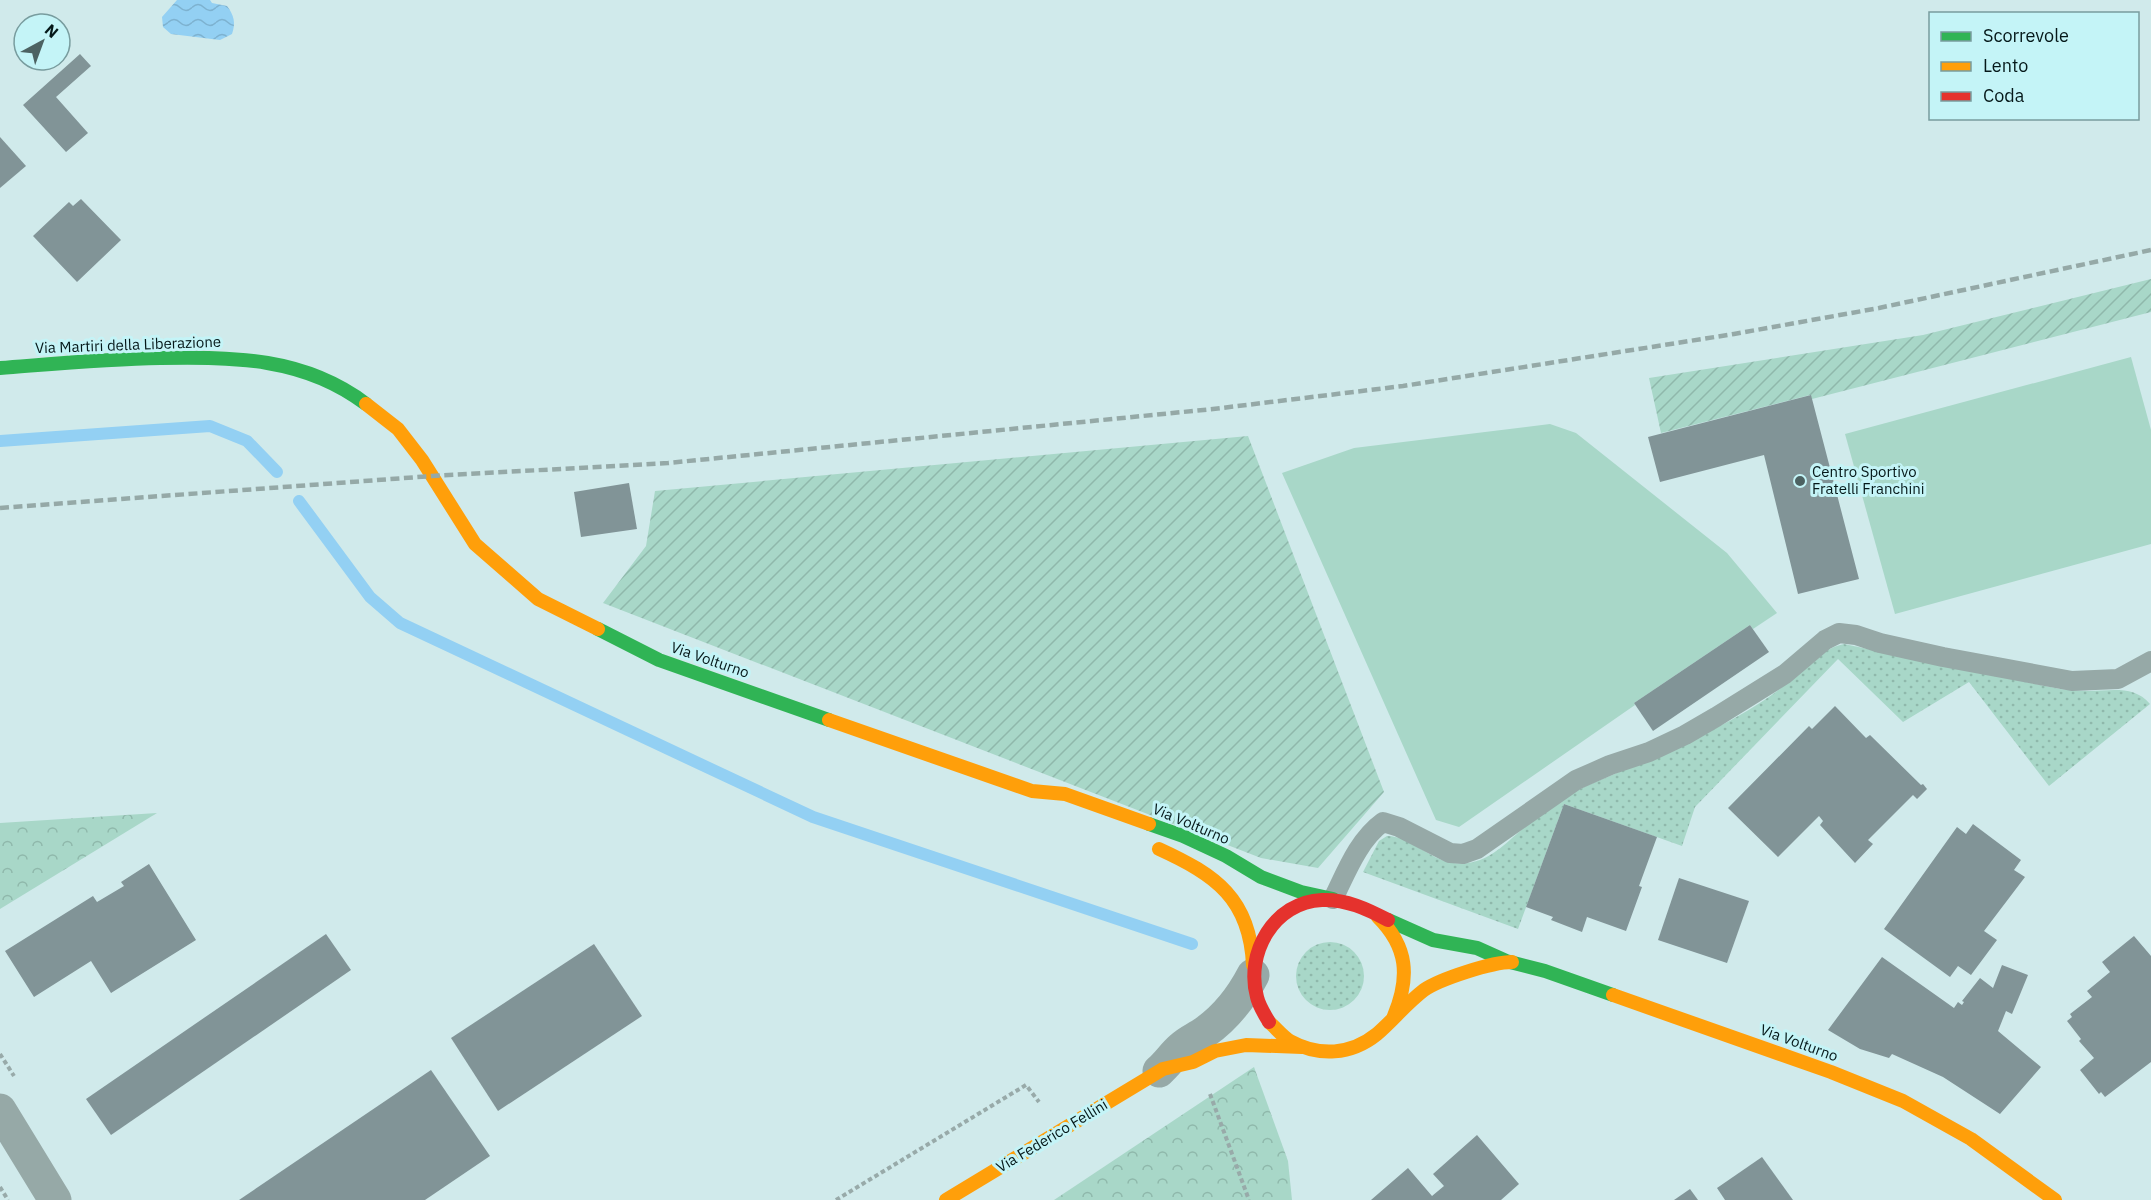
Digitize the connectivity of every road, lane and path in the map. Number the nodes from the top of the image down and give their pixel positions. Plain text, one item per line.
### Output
1 (0, 368) edge
2 (432, 476) joint
3 (2151, 661) edge
4 (1032, 791) junction
5 (1055, 808) dead end
6 (1149, 844) dead end
7 (1333, 899) junction
8 (1367, 909) junction
9 (1512, 962) junction
10 (1253, 971) junction
11 (1394, 1016) junction
12 (1303, 1047) junction
13 (1197, 1060) junction
14 (1159, 1071) junction
15 (1043, 1102) dead end
16 (0, 1110) edge
17 (0, 1187) edge
18 (8, 1200) edge
19 (55, 1200) edge
20 (836, 1200) edge
21 (946, 1200) edge
22 (1249, 1200) edge
23 (2055, 1200) edge

1 - 2 street, Via Martiri della Liberazione
2 - 4 street, Via Volturno
3 - 7 lane
4 - 5 street, Via Volturno
4 - 7 street, Via Volturno
6 - 10 street, Via Volturno
7 - 8 street, Via Volturno
7 - 10 street, Via Volturno
8 - 9 street, Via Volturno
8 - 11 street, Via Volturno
9 - 11 street, Via Volturno
9 - 23 street, Via Volturno
10 - 12 street, Via Volturno
10 - 14 street, Via Federico Fellini
11 - 12 street, Via Volturno
12 - 13 street, Via Federico Fellini
13 - 14 street, Via Federico Fellini
13 - 22 path
14 - 21 street, Via Federico Fellini
15 - 20 path
16 - 19 street
17 - 18 path

